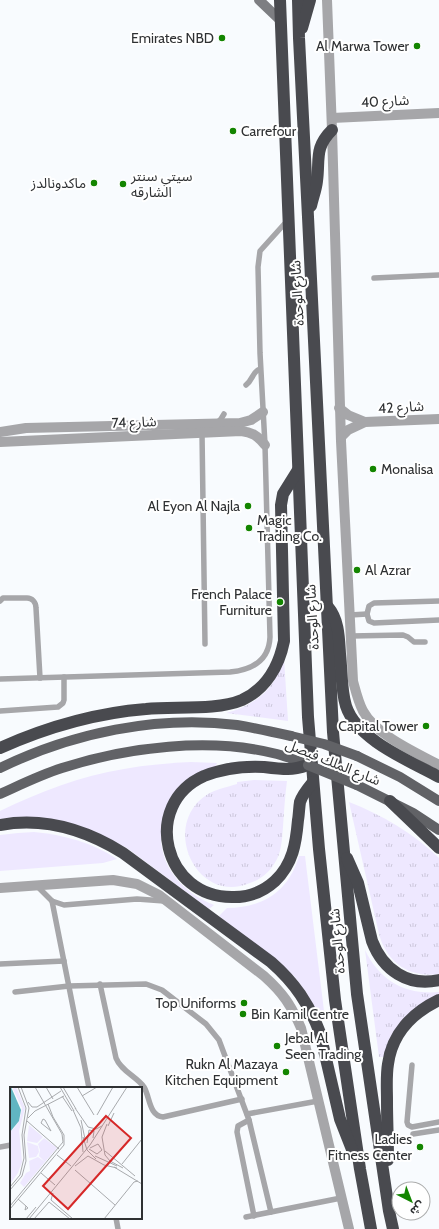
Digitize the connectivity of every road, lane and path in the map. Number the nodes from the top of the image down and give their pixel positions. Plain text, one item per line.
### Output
1 (259, 0) edge
2 (280, 0) edge
3 (298, 0) edge
4 (310, 0) edge
5 (326, 0) edge
6 (281, 21) junction
7 (298, 38) junction
8 (439, 113) edge
9 (332, 118) junction
10 (332, 130) junction
11 (308, 217) junction
12 (289, 219) junction
13 (439, 275) edge
14 (374, 278) dead end
15 (260, 369) junction
16 (246, 385) dead end
17 (339, 408) junction
18 (263, 412) junction
19 (224, 414) dead end
20 (439, 419) edge
21 (365, 422) junction
22 (216, 423) junction
23 (3, 430) edge
24 (202, 433) junction
25 (340, 437) junction
26 (0, 442) edge
27 (265, 445) junction
28 (298, 470) junction
29 (0, 601) edge
30 (439, 601) edge
31 (326, 605) junction
32 (367, 614) junction
33 (350, 615) junction
34 (439, 620) edge
35 (351, 636) junction
36 (425, 642) dead end
37 (205, 644) dead end
38 (64, 677) junction
39 (40, 678) junction
40 (0, 679) edge
41 (0, 710) edge
42 (0, 748) edge
43 (308, 765) junction
44 (439, 765) edge
45 (0, 768) edge
46 (439, 777) edge
47 (313, 782) junction
48 (0, 794) edge
49 (390, 801) junction
50 (439, 801) edge
51 (0, 825) edge
52 (439, 830) edge
53 (439, 848) edge
54 (344, 850) junction
55 (35, 885) junction
56 (0, 888) edge
57 (52, 901) junction
58 (169, 902) junction
59 (64, 961) junction
60 (0, 964) edge
61 (439, 980) edge
62 (100, 984) junction
63 (69, 986) junction
64 (15, 992) dead end
65 (439, 1000) edge
66 (412, 1064) dead end
67 (90, 1087) edge
68 (242, 1099) junction
69 (318, 1101) junction
70 (247, 1114) junction
71 (249, 1120) junction
72 (439, 1122) edge
73 (439, 1130) edge
74 (413, 1134) dead end
75 (10, 1145) edge
76 (0, 1147) edge
77 (360, 1169) junction
78 (342, 1198) junction
79 (389, 1211) junction
80 (271, 1212) junction
81 (254, 1216) junction
82 (246, 1217) dead end
83 (116, 1219) edge
84 (118, 1229) edge
85 (349, 1229) edge
86 (371, 1229) edge
87 (393, 1229) edge

1 - 6 street
2 - 6 highway, شارع الوحدة
3 - 7 highway, شارع الوحدة
4 - 7 highway
5 - 9 street
6 - 12 highway, شارع الوحدة
7 - 11 highway, شارع الوحدة
8 - 9 street, شارع 40
9 - 10 street
10 - 11 highway
10 - 17 street
11 - 31 highway, شارع الوحدة
12 - 15 lane
12 - 28 highway, شارع الوحدة
13 - 14 lane
15 - 16 lane
15 - 18 lane
17 - 21 street, شارع 42
17 - 25 street
18 - 22 street, شارع 74
18 - 27 lane
19 - 22 lane
20 - 21 street, شارع 42
21 - 25 street, شارع 42
22 - 23 street, شارع 74
24 - 26 street, شارع 74
24 - 27 street, شارع 74
24 - 37 lane
25 - 33 street
27 - 38 lane
28 - 42 highway
28 - 47 highway, شارع الوحدة
29 - 39 lane
30 - 32 lane
31 - 46 highway
31 - 54 highway, شارع الوحدة
32 - 33 lane
32 - 34 lane
33 - 35 street
35 - 36 lane
35 - 44 street
38 - 39 lane
38 - 41 lane
39 - 40 lane
43 - 47 highway
43 - 48 main road, شارع الملك فيصل
43 - 49 main road, شارع الملك فيصل, bridge
45 - 50 main road, شارع الملك فيصل, bridge
47 - 77 highway, شارع الوحدة
49 - 52 main road, شارع الملك فيصل
49 - 53 highway
51 - 77 highway
54 - 61 highway
54 - 79 highway, شارع الوحدة
55 - 56 street
55 - 57 lane
55 - 58 street
57 - 58 lane
57 - 59 lane
58 - 69 street
59 - 60 lane
59 - 63 lane
62 - 63 lane
62 - 68 lane
62 - 68 lane
63 - 64 lane
63 - 67 lane
65 - 79 highway
66 - 72 lane
68 - 70 lane
69 - 70 lane
69 - 78 street
70 - 71 lane
71 - 80 lane
71 - 81 lane
73 - 74 lane
75 - 76 lane
77 - 86 highway, شارع الوحدة
78 - 80 lane
78 - 85 street
79 - 87 highway, شارع الوحدة
80 - 81 lane
81 - 82 lane
83 - 84 lane

